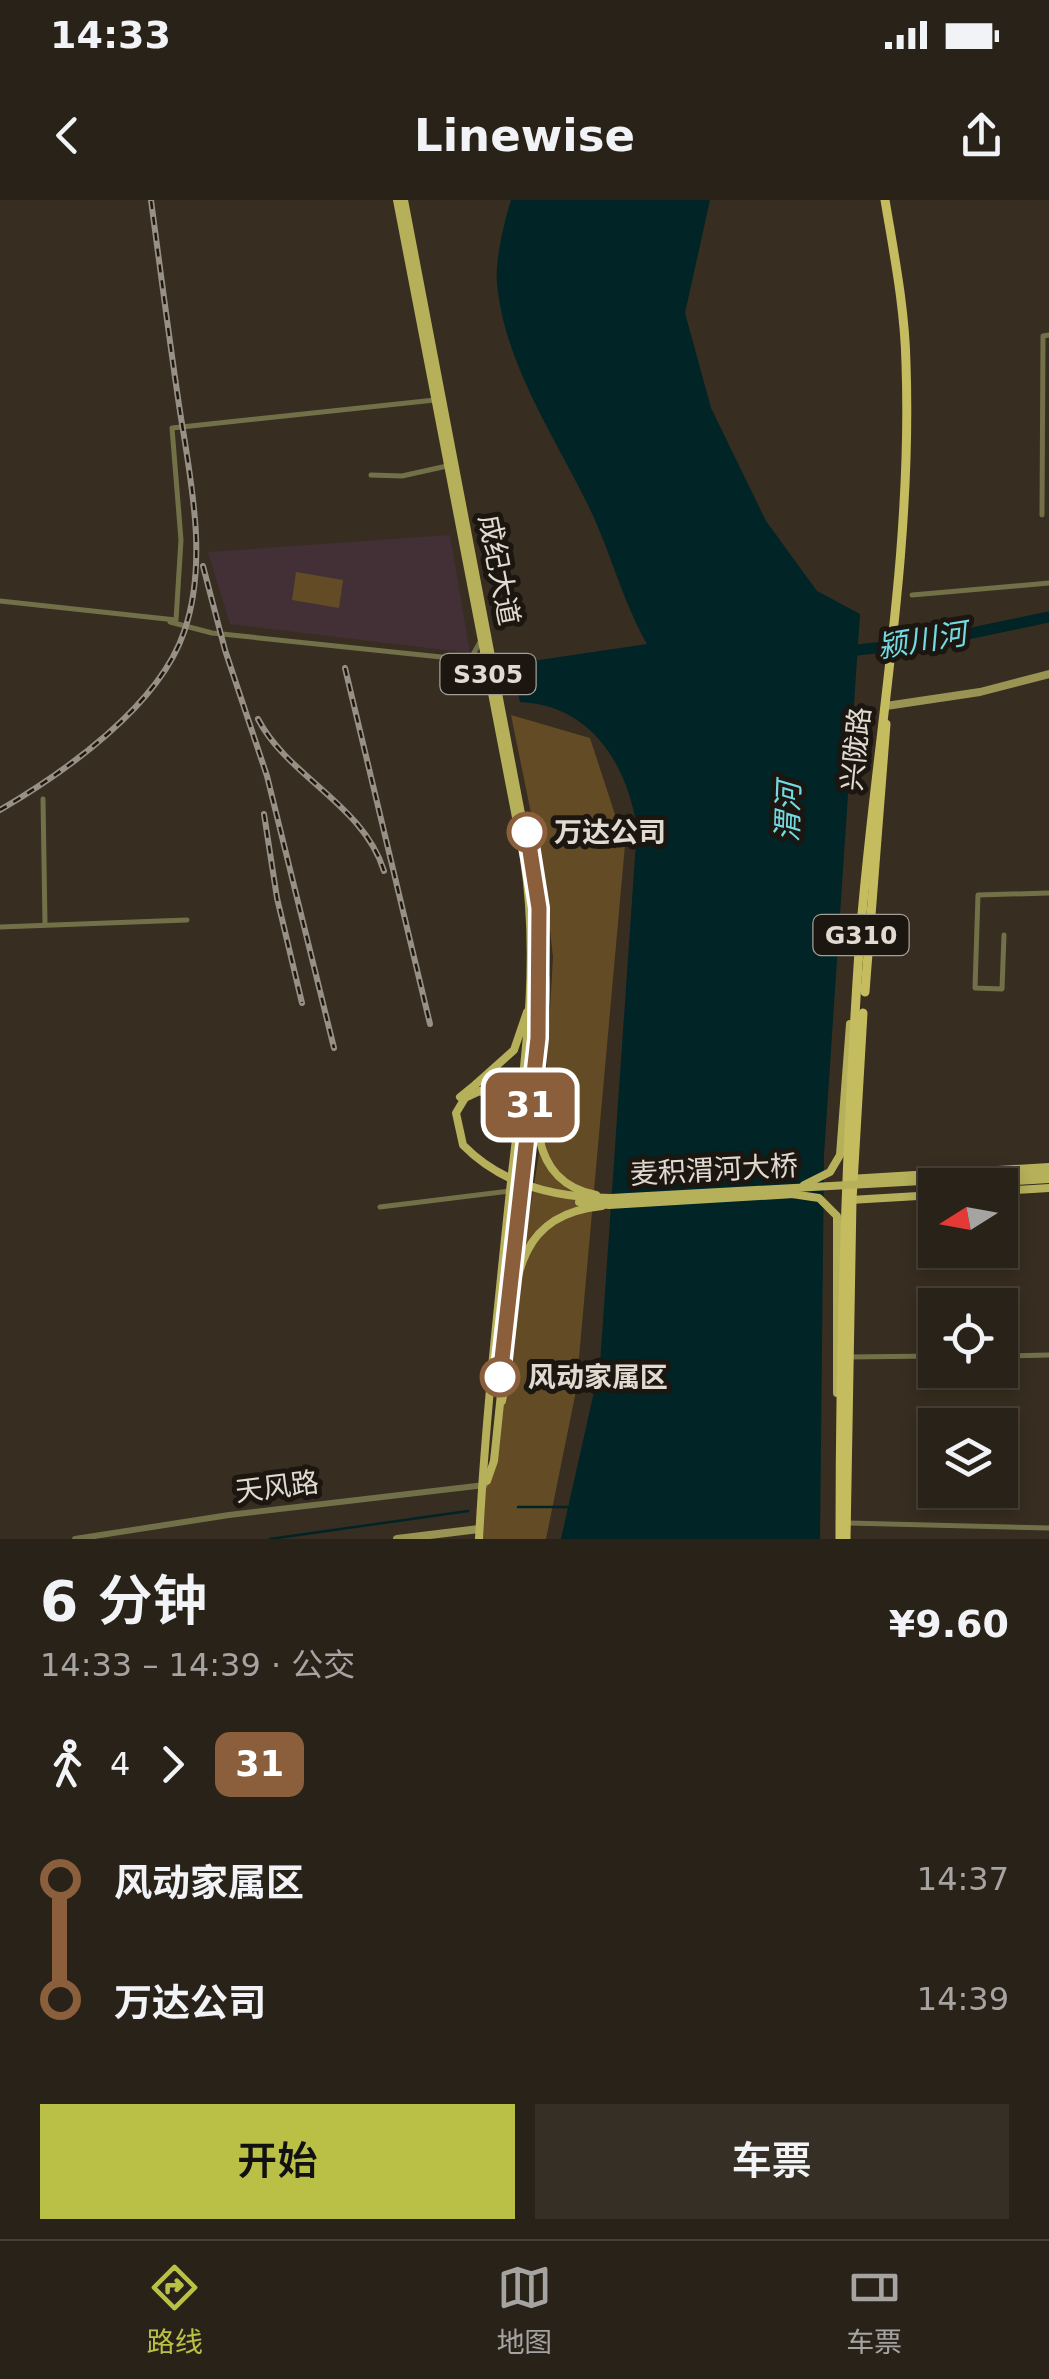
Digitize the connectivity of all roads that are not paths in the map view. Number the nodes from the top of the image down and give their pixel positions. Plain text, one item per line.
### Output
1 (401, 200) edge
2 (885, 200) edge
3 (1049, 335) edge
4 (435, 400) junction
5 (448, 466) junction
6 (371, 476) dead end
7 (1042, 515) dead end
8 (1049, 583) edge
9 (912, 595) dead end
10 (0, 600) edge
11 (170, 622) junction
12 (481, 640) junction
13 (1049, 677) edge
14 (885, 691) junction
15 (886, 708) junction
16 (43, 800) dead end
17 (1049, 893) edge
18 (187, 920) dead end
19 (44, 924) junction
20 (0, 927) edge
21 (1004, 935) dead end
22 (541, 942) junction
23 (859, 955) junction
24 (531, 992) junction
25 (478, 1088) junction
26 (516, 1152) junction
27 (1049, 1174) edge
28 (1018, 1177) edge
29 (849, 1179) junction
30 (918, 1187) edge
31 (1049, 1188) edge
32 (1018, 1190) edge
33 (510, 1191) junction
34 (789, 1192) junction
35 (918, 1195) edge
36 (848, 1200) junction
37 (610, 1202) junction
38 (380, 1207) dead end
39 (1049, 1355) edge
40 (848, 1356) junction
41 (918, 1356) edge
42 (1018, 1356) edge
43 (498, 1420) junction
44 (839, 1442) junction
45 (485, 1485) junction
46 (843, 1523) junction
47 (1049, 1528) edge
48 (479, 1534) edge
49 (75, 1539) edge
50 (397, 1539) edge
51 (843, 1539) edge

1 - 4 main road, 成纪大道 / S305
1 - 22 main road, 成纪大道
2 - 14 highway, G310
3 - 7 street
4 - 5 main road, 成纪大道 / S305
4 - 11 street
5 - 6 street
5 - 12 main road, 成纪大道 / S305
8 - 9 street
10 - 11 street
11 - 12 street
12 - 24 main road, 成纪大道 / S305
13 - 15 main road
14 - 15 highway, 兴陇路
14 - 23 highway, 兴陇路 / G310
15 - 29 highway, 兴陇路
16 - 19 street
17 - 21 street
18 - 19 street
19 - 20 street
22 - 37 main road, bridge
22 - 43 main road, 成纪大道
23 - 29 highway, 兴陇路 / G310
23 - 34 main road, bridge
24 - 25 main road
24 - 26 main road, 成纪大道 / S305
25 - 26 main road
25 - 37 main road, 麦积渭河大桥, bridge
26 - 33 main road, 成纪大道 / S305
27 - 28 main road, bridge
27 - 29 main road
27 - 34 main road, 麦积渭河大桥, bridge
29 - 36 highway, 兴陇路
30 - 34 main road, 麦积渭河大桥, bridge
31 - 32 main road
33 - 38 street
33 - 45 main road, 成纪大道 / S305
34 - 37 main road, 麦积渭河大桥, bridge
34 - 44 main road
35 - 36 main road
36 - 40 highway, 兴陇路
36 - 44 highway, 兴陇路
37 - 43 main road, bridge
39 - 42 street
40 - 41 street
40 - 46 highway, 兴陇路
43 - 45 main road, 成纪大道
44 - 46 highway, 兴陇路
45 - 48 main road, 成纪大道 / S305
45 - 49 street, 天风路
46 - 47 street
46 - 51 highway, 兴陇路
48 - 50 main road

